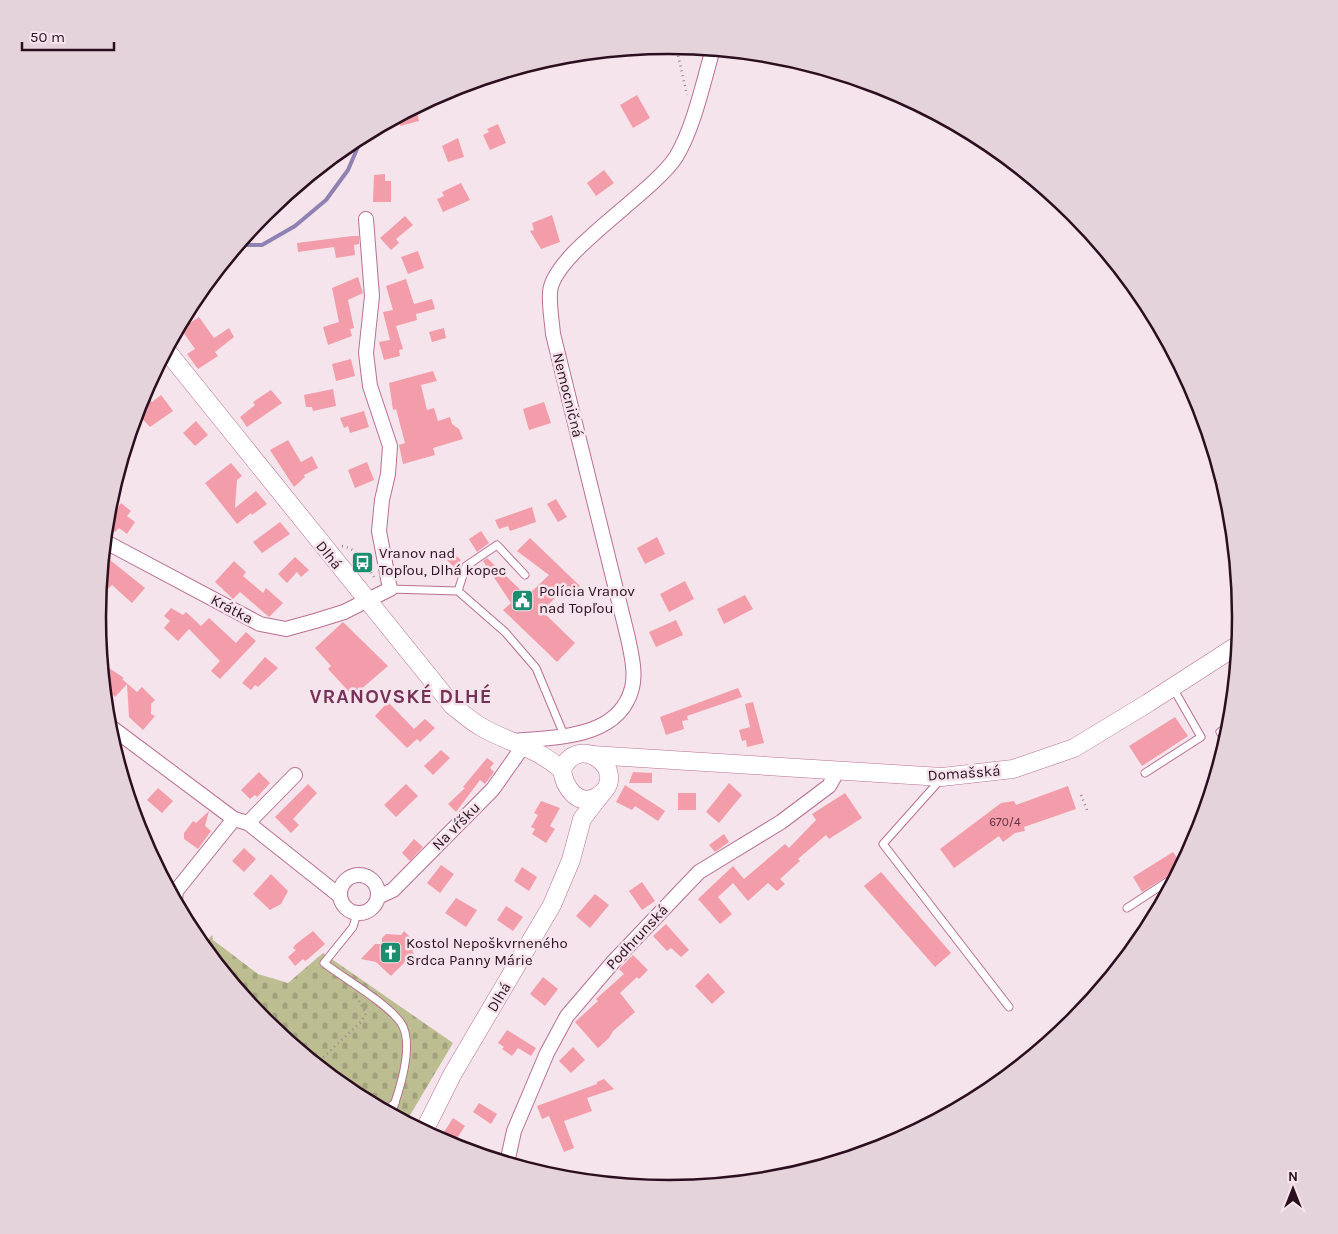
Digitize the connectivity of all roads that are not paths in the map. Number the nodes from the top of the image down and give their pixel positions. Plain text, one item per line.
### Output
1 (711, 56) edge
2 (366, 219) dead end
3 (170, 356) edge
4 (111, 545) edge
5 (525, 575) dead end
6 (390, 589) junction
7 (458, 591) junction
8 (367, 601) junction
9 (1231, 650) edge
10 (1173, 688) junction
11 (562, 730) junction
12 (118, 731) edge
13 (549, 738) junction
14 (525, 746) junction
15 (584, 755) junction
16 (627, 759) junction
17 (562, 770) junction
18 (838, 770) junction
19 (609, 773) junction
20 (1146, 773) dead end
21 (295, 775) dead end
22 (942, 777) junction
23 (570, 792) junction
24 (602, 793) junction
25 (241, 821) junction
26 (581, 826) junction
27 (1165, 883) edge
28 (177, 890) edge
29 (340, 896) junction
30 (378, 897) junction
31 (1127, 908) dead end
32 (357, 913) junction
33 (1009, 1007) dead end
34 (395, 1103) junction
35 (390, 1107) edge
36 (393, 1108) edge
37 (427, 1125) edge
38 (508, 1156) edge

1 - 11 street, Nemocničná
2 - 6 street
3 - 8 street, Dlhá
4 - 8 street, Krátka
5 - 7 lane
6 - 7 lane
6 - 8 street
7 - 11 lane
8 - 14 street, Dlhá
9 - 10 street, Domašská
10 - 20 lane
10 - 22 street, Domašská
11 - 13 street, Nemocničná
12 - 25 street
13 - 14 street, Nemocničná
13 - 14 street, Na vŕšku
14 - 15 street, Domašská
14 - 17 street
14 - 30 street, Na vŕšku
15 - 16 street, Domašská
15 - 17 street
15 - 19 street
16 - 18 street, Domašská
16 - 19 street
17 - 23 street
18 - 22 street, Domašská
18 - 38 street, Podhrunská
19 - 24 street
21 - 25 street
22 - 33 lane
23 - 24 street
23 - 26 street
24 - 26 street, Dlhá
25 - 28 street
25 - 29 street
26 - 37 street, Dlhá
27 - 31 lane
29 - 30 street
29 - 32 street
30 - 32 street
32 - 34 lane
34 - 35 lane
34 - 36 lane

